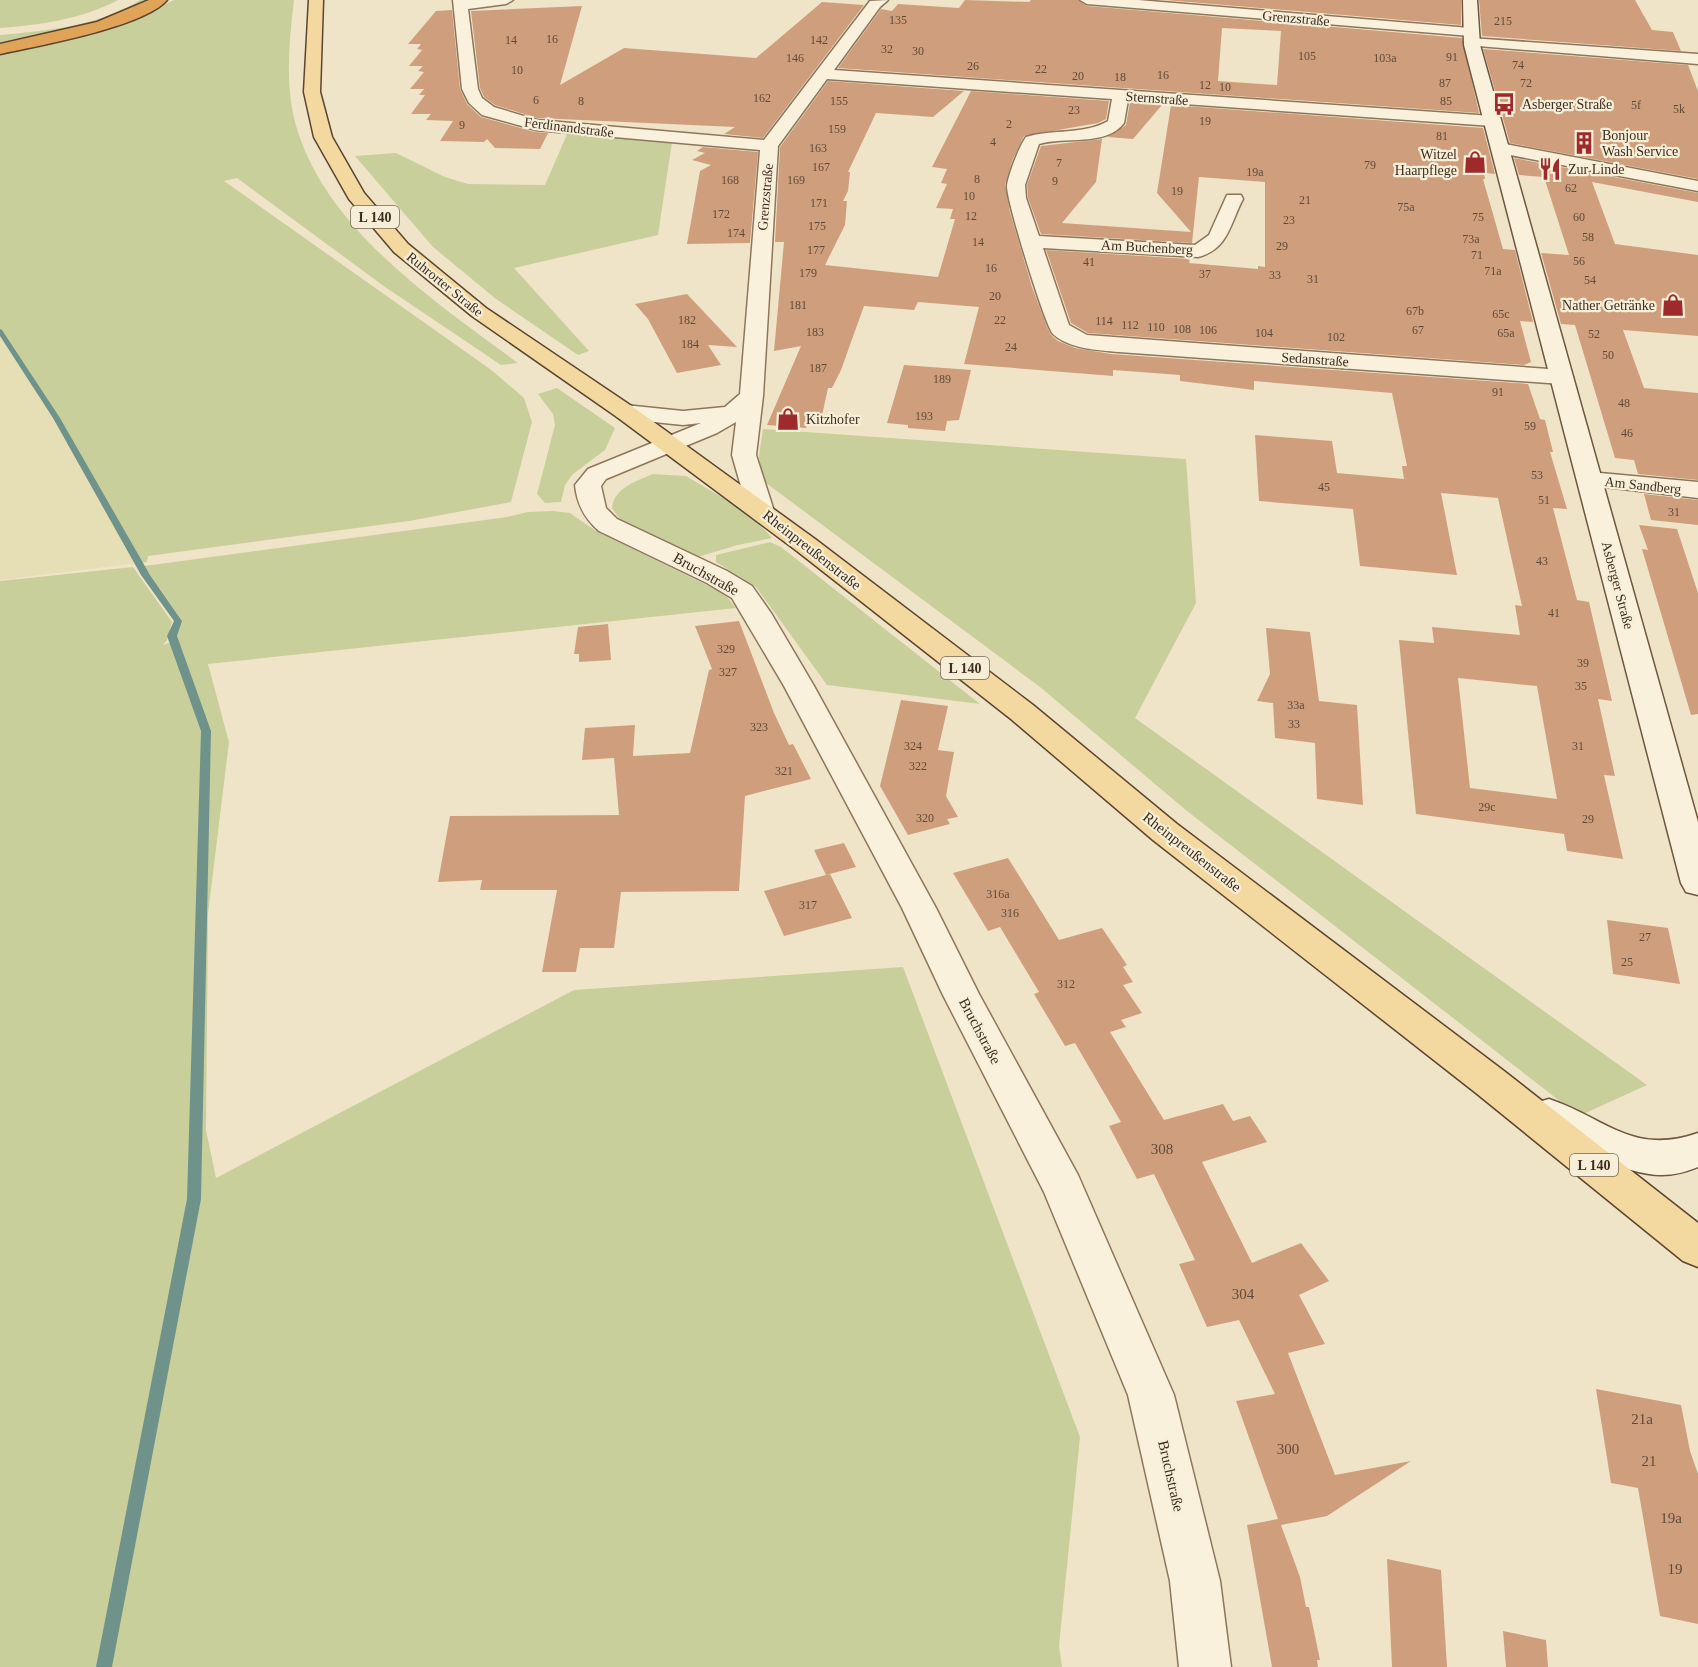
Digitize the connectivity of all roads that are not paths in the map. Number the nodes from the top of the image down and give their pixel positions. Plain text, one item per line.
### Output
1 (134, 0) edge
2 (160, 0) edge
3 (316, 0) edge
4 (506, 0) edge
5 (881, 0) edge
6 (1087, 0) edge
7 (1470, 0) edge
8 (460, 3) edge
9 (0, 33) edge
10 (1471, 40) junction
11 (0, 49) edge
12 (1698, 59) edge
13 (823, 74) junction
14 (1121, 96) junction
15 (1492, 121) junction
16 (770, 146) junction
17 (1500, 148) junction
18 (1698, 186) edge
19 (1234, 198) dead end
20 (1029, 242) junction
21 (1562, 376) junction
22 (746, 410) junction
23 (625, 412) junction
24 (677, 451) junction
25 (1589, 479) junction
26 (1698, 490) edge
27 (761, 511) junction
28 (1691, 829) edge
29 (1698, 883) edge
30 (1490, 1082) junction
31 (1698, 1150) edge
32 (1698, 1248) edge
33 (1205, 1667) edge

1 - 9 highway
2 - 11 highway
3 - 23 main road, Ruhrorter Straße / L 140
4 - 8 street
5 - 13 street, Grenzstraße
6 - 10 street, Grenzstraße
7 - 10 street, Asberger Straße
8 - 16 street, Ferdinandstraße
10 - 12 street, Grenzstraße
10 - 15 street, Asberger Straße
13 - 14 street, Sternstraße
13 - 16 street, Grenzstraße
14 - 15 street, Sternstraße
14 - 20 street
15 - 17 street, Asberger Straße
16 - 22 street, Grenzstraße
17 - 18 street
17 - 21 street, Asberger Straße
19 - 20 street, Am Buchenberg
20 - 21 street, Sedanstraße
21 - 25 street, Asberger Straße
22 - 23 street
22 - 24 street
22 - 27 street, Grenzstraße
23 - 24 main road, Ruhrorter Straße / L 140
24 - 27 main road, Rheinpreußenstraße / L 140
24 - 33 street, Bruchstraße
25 - 26 street, Am Sandberg
25 - 28 street, Asberger Straße
27 - 30 main road, Rheinpreußenstraße / L 140
28 - 29 street, Asberger Straße
30 - 31 street
30 - 32 main road, Rheinpreußenstraße / L 140

